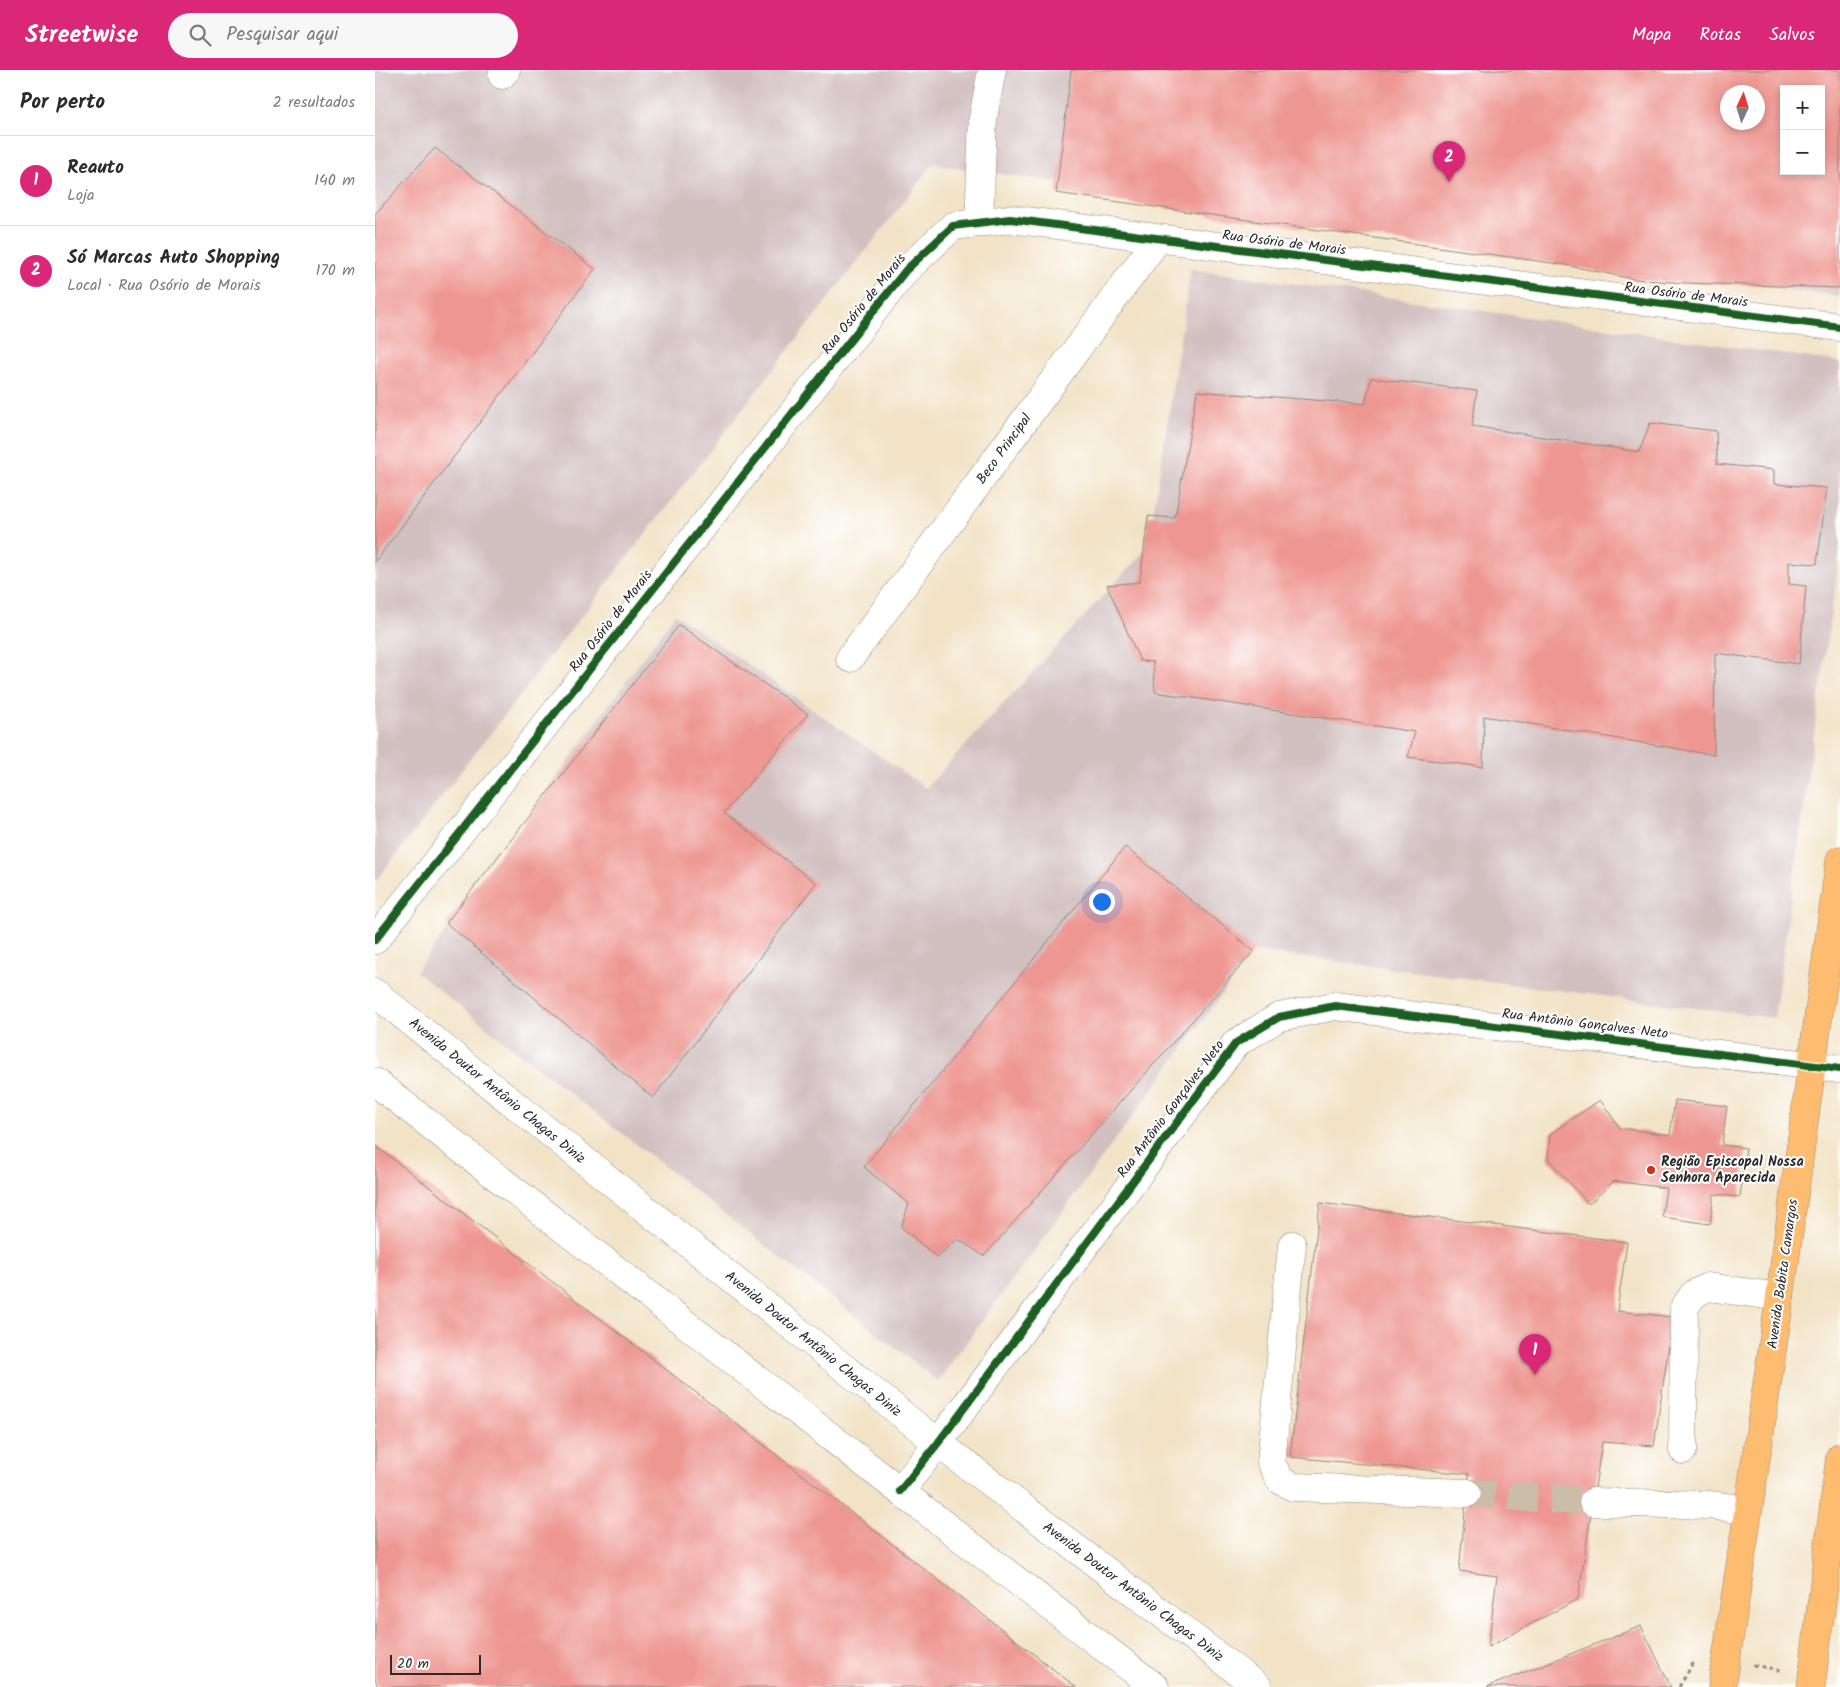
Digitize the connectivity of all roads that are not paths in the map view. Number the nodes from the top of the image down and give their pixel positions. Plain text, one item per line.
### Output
1 (992, 70) edge
2 (979, 223) junction
3 (1157, 240) junction
4 (1840, 327) edge
5 (850, 658) dead end
6 (1840, 860) edge
7 (375, 940) edge
8 (375, 993) edge
9 (1812, 1064) junction
10 (1840, 1069) edge
11 (375, 1082) edge
12 (1292, 1245) dead end
13 (1780, 1297) junction
14 (938, 1443) junction
15 (1683, 1450) dead end
16 (1840, 1457) edge
17 (900, 1491) junction
18 (1467, 1493) tunnel mouth
19 (1593, 1502) tunnel mouth
20 (1747, 1510) junction
21 (1811, 1681) edge
22 (1155, 1687) edge
23 (1258, 1687) edge
24 (1722, 1687) edge

1 - 2 street
2 - 3 street, Rua Osório de Morais
2 - 7 street, Rua Osório de Morais
3 - 4 street, Rua Osório de Morais
3 - 5 street, Beco Principal
6 - 9 main road, Avenida Babita Camargos
8 - 14 street, Avenida Doutor Antônio Chagas Diniz
9 - 10 street, Rua Antônio Gonçalves Neto
9 - 13 main road, Avenida Babita Camargos
9 - 14 street, Rua Antônio Gonçalves Neto
11 - 17 street
12 - 18 street
13 - 15 street
13 - 20 main road, Avenida Babita Camargos
14 - 17 street, Rua Antônio Gonçalves Neto
14 - 23 street, Avenida Doutor Antônio Chagas Diniz
16 - 21 main road
17 - 22 street
19 - 20 street
20 - 24 main road, Avenida Babita Camargos

